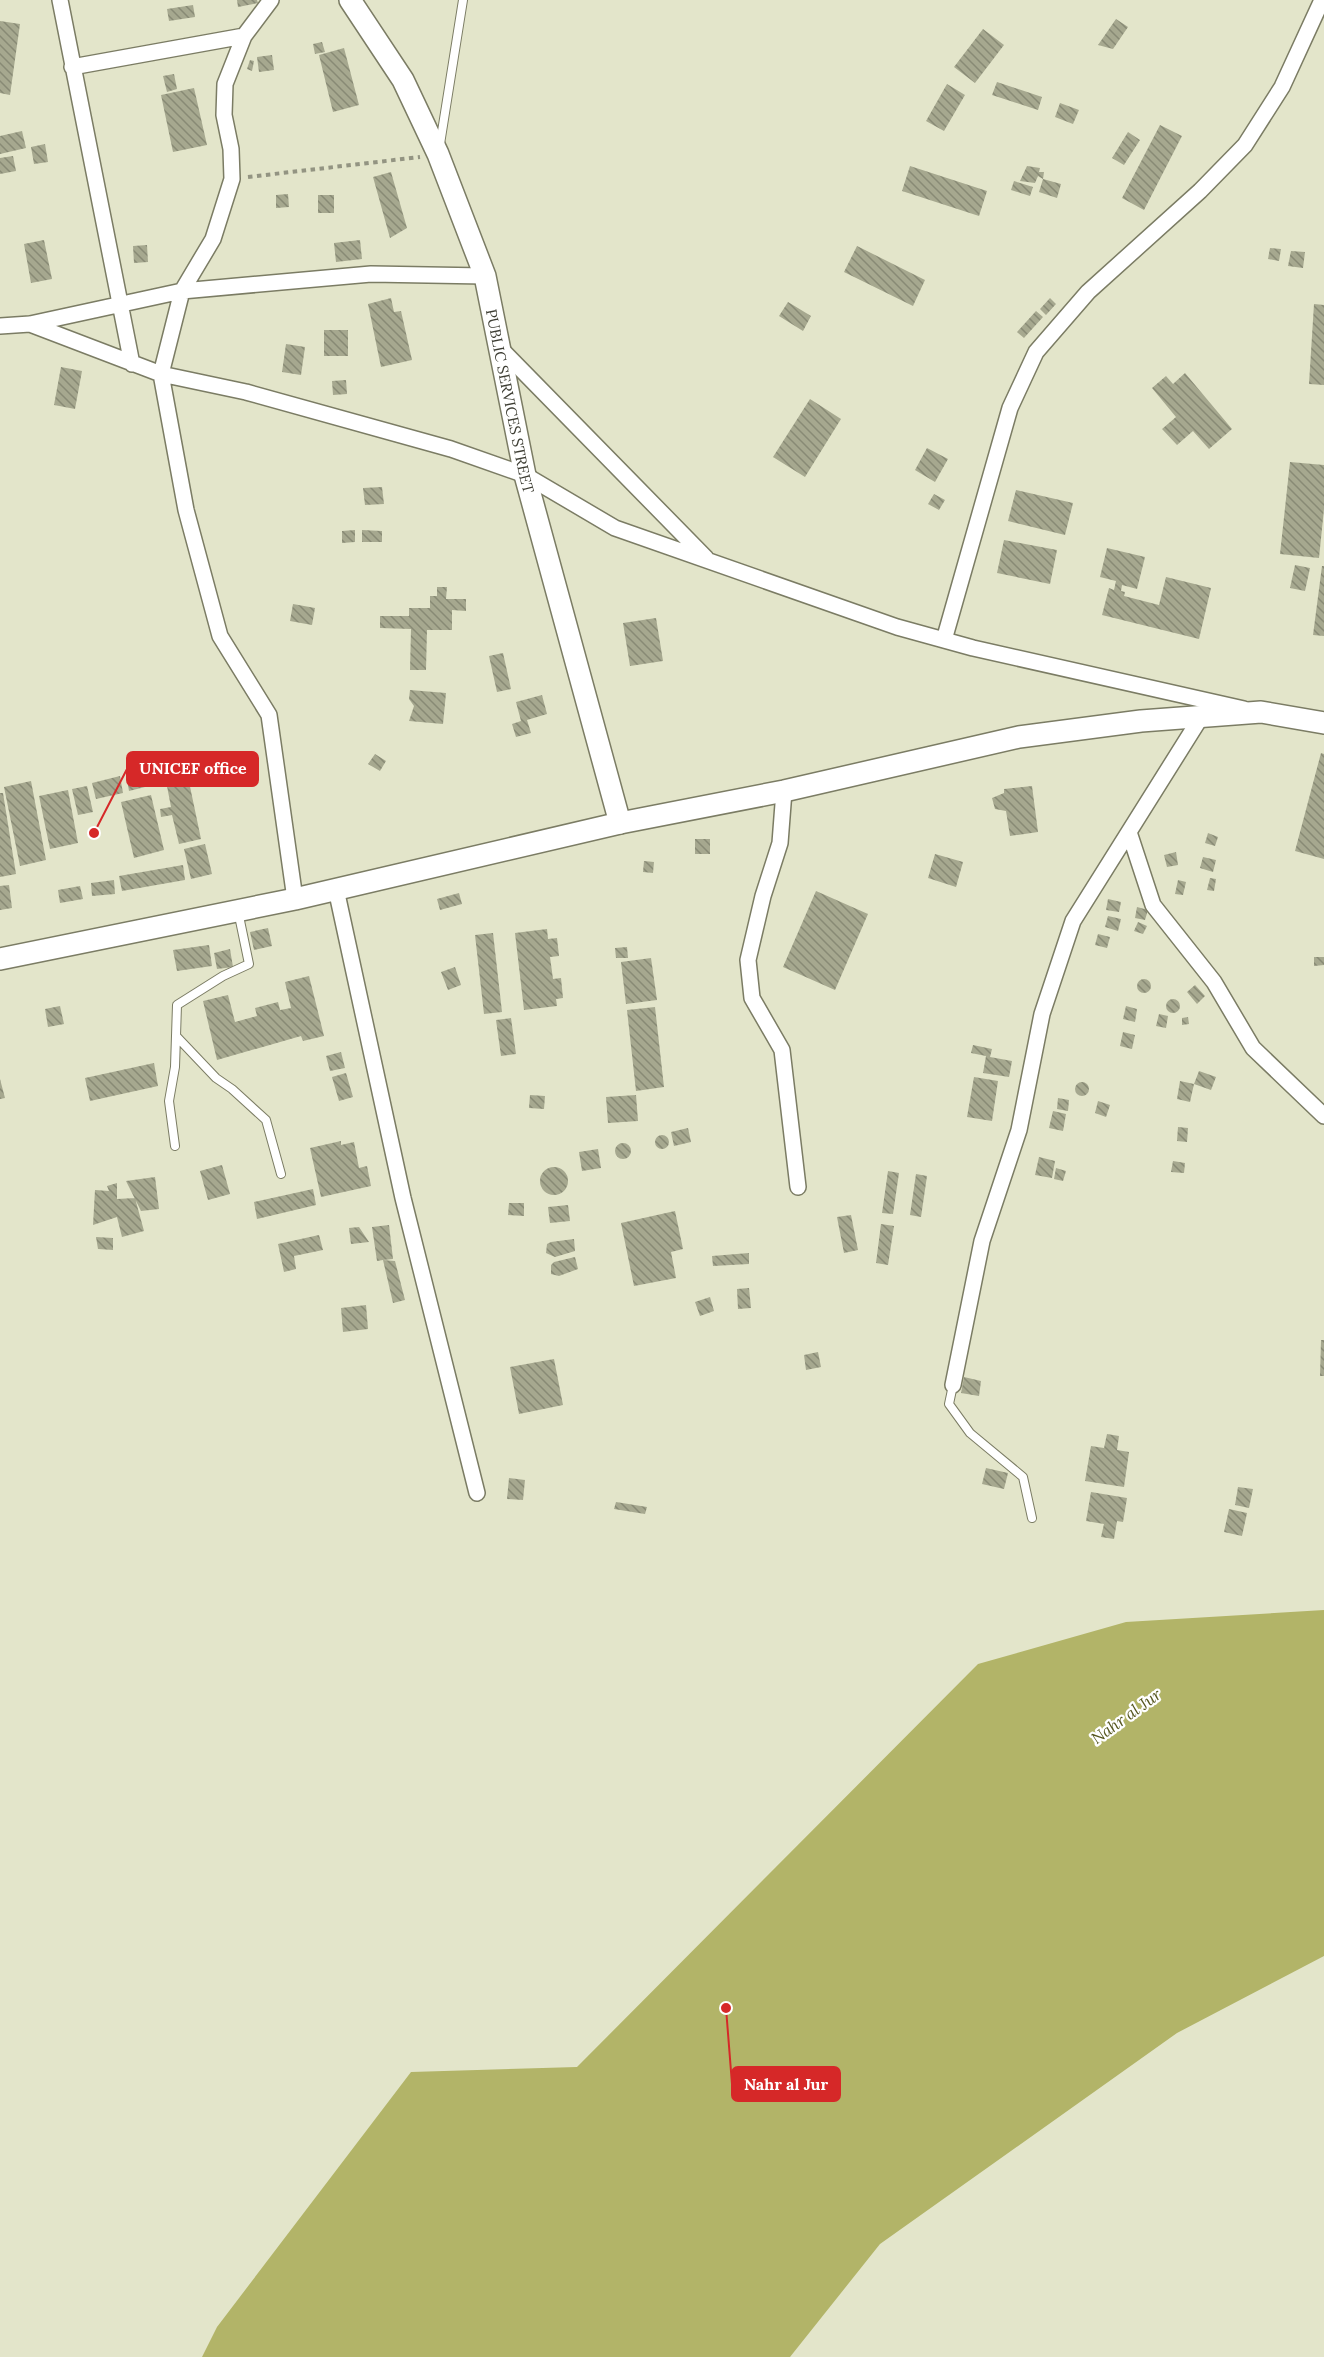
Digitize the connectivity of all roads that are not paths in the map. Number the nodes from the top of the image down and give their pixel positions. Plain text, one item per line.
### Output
1 (60, 0) edge
2 (271, 0) edge
3 (350, 0) edge
4 (463, 0) edge
5 (1322, 0) edge
6 (244, 36) junction
7 (72, 67) junction
8 (438, 154) junction
9 (485, 276) junction
10 (182, 291) junction
11 (118, 304) junction
12 (30, 324) junction
13 (0, 326) edge
14 (500, 348) junction
15 (132, 364) junction
16 (161, 374) junction
17 (525, 475) junction
18 (710, 562) junction
19 (944, 640) junction
20 (1261, 712) junction
21 (1201, 717) junction
22 (1324, 723) edge
23 (784, 791) junction
24 (620, 823) junction
25 (1129, 832) junction
26 (336, 889) junction
27 (295, 899) junction
28 (237, 910) junction
29 (0, 959) edge
30 (177, 1037) junction
31 (1324, 1116) edge
32 (175, 1146) dead end
33 (281, 1174) dead end
34 (798, 1187) dead end
35 (953, 1385) joint
36 (477, 1493) dead end
37 (1032, 1518) dead end

1 - 7 street
2 - 6 street
3 - 8 street, PUBLIC SERVICES STREET
4 - 8 lane
5 - 19 street
6 - 7 street
6 - 10 street
7 - 11 street
8 - 9 street, PUBLIC SERVICES STREET
9 - 10 street
9 - 14 street, PUBLIC SERVICES STREET
10 - 11 street
10 - 16 street
11 - 12 street
11 - 15 street
12 - 13 street
12 - 15 street
14 - 17 street, PUBLIC SERVICES STREET
14 - 18 street
15 - 16 street
16 - 17 street
16 - 27 street
17 - 18 street
17 - 24 street, PUBLIC SERVICES STREET
18 - 19 street
19 - 20 street
20 - 21 street
20 - 22 street
21 - 23 street
21 - 25 street
23 - 24 street
23 - 34 street
24 - 26 street
25 - 31 street
25 - 35 street
26 - 27 street
26 - 36 street
27 - 28 street
28 - 29 street
28 - 30 lane
30 - 32 lane
30 - 33 lane
35 - 37 lane

